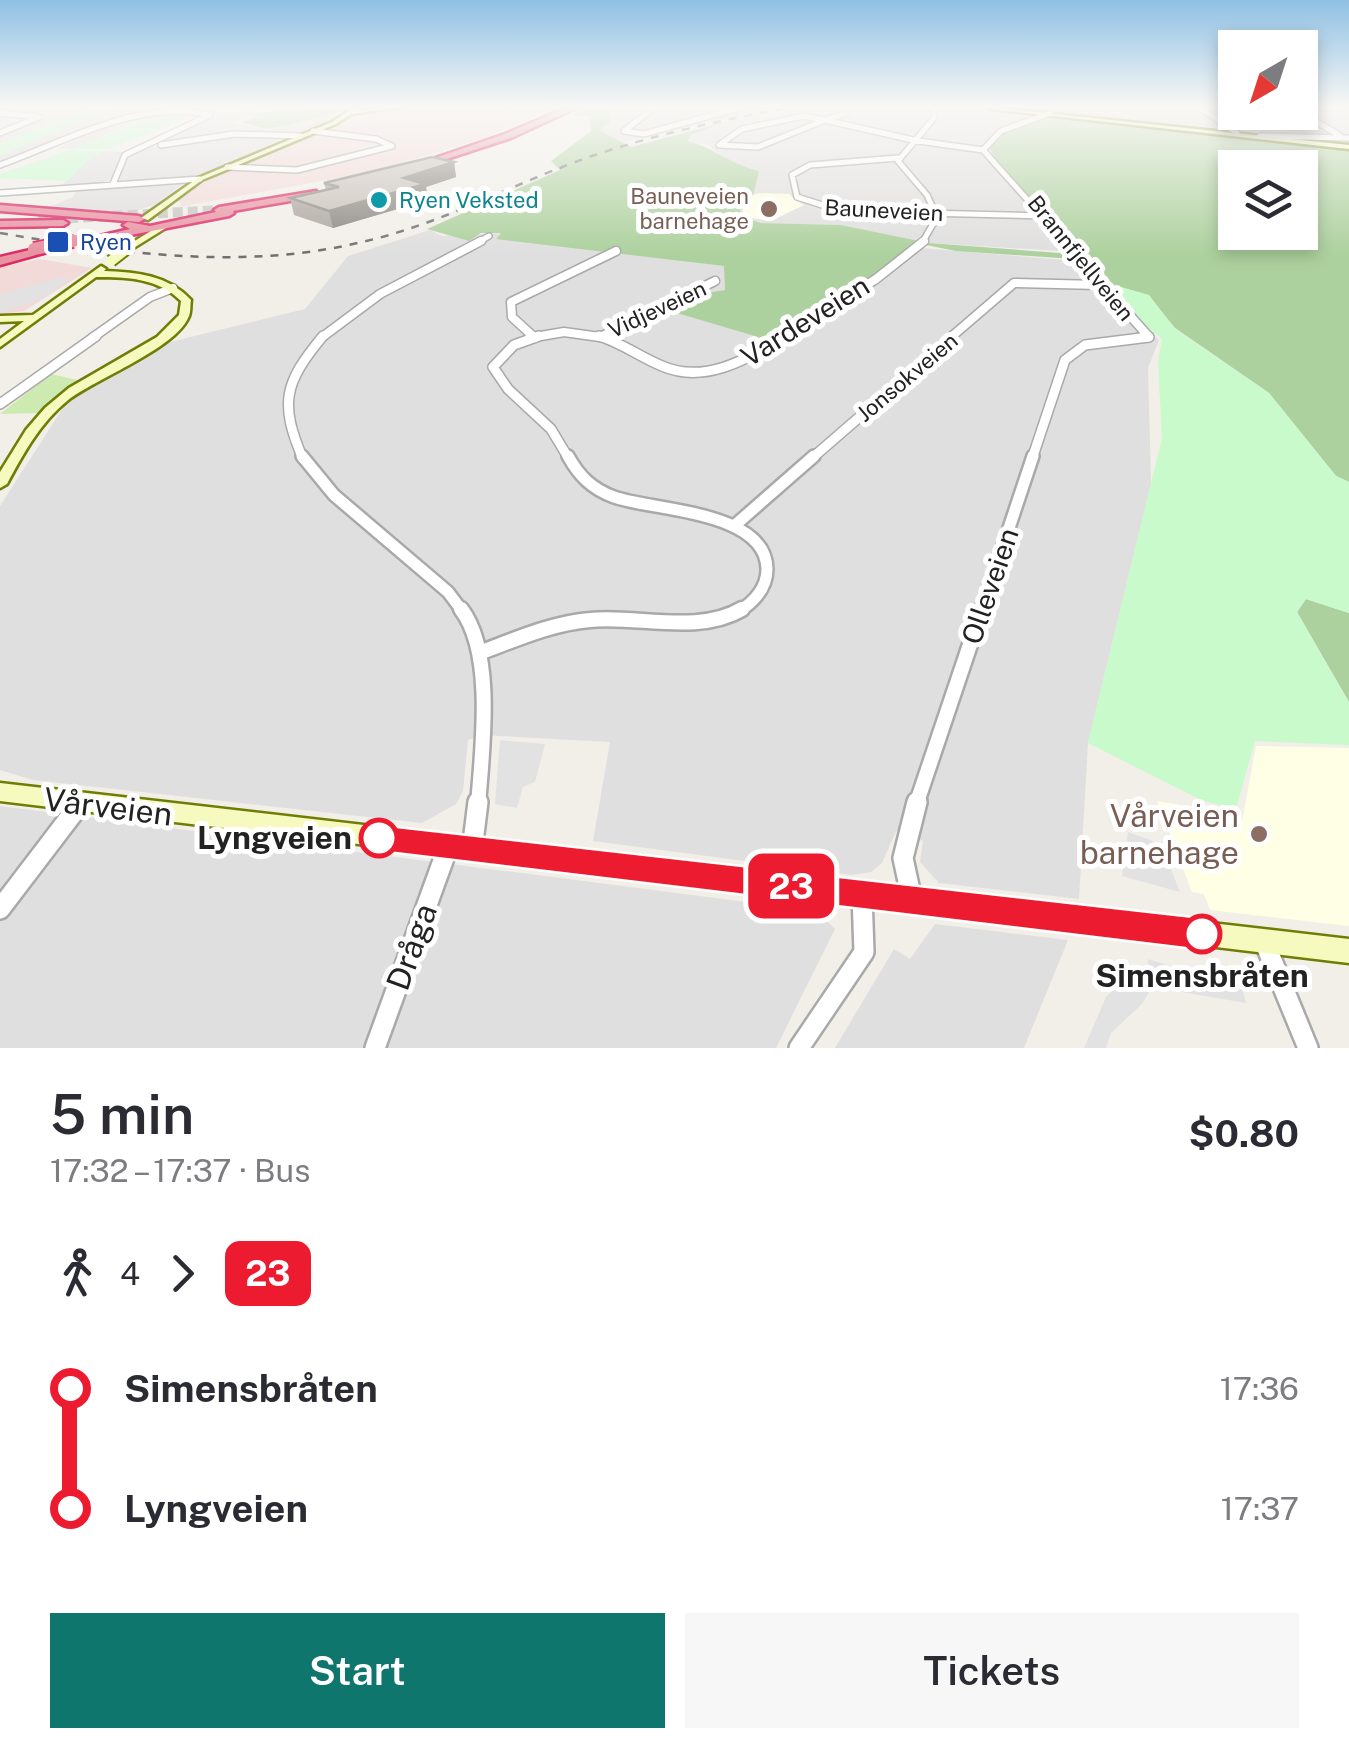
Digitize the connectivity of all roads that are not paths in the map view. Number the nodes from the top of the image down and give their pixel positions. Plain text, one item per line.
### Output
1 (30, 156) edge
2 (126, 156) edge
3 (253, 156) edge
4 (351, 156) edge
5 (440, 156) edge
6 (442, 156) edge
7 (989, 156) edge
8 (898, 158) joint
9 (0, 165) edge
10 (227, 167) junction
11 (200, 179) junction
12 (113, 184) junction
13 (0, 193) edge
14 (218, 209) tunnel mouth
15 (936, 214) junction
16 (0, 216) edge
17 (1045, 216) junction
18 (44, 218) tunnel mouth
19 (165, 218) junction
20 (138, 226) junction
21 (489, 236) dead end
22 (616, 251) dead end
23 (0, 259) edge
24 (94, 274) junction
25 (715, 281) dead end
26 (1099, 285) junction
27 (174, 288) junction
28 (34, 318) junction
29 (0, 319) edge
30 (600, 336) junction
31 (1149, 337) joint
32 (535, 338) junction
33 (0, 344) edge
34 (0, 404) edge
35 (0, 484) edge
36 (734, 526) junction
37 (479, 652) junction
38 (0, 792) edge
39 (80, 804) junction
40 (460, 848) junction
41 (862, 894) junction
42 (912, 900) junction
43 (0, 909) edge
44 (1264, 941) junction
45 (1349, 951) edge
46 (375, 1048) edge
47 (799, 1048) edge
48 (1308, 1048) edge

1 - 9 street
2 - 12 street
3 - 10 street
4 - 10 street
5 - 6 highway
7 - 17 street, Brannfjellveien
8 - 15 street
8 - 15 street, Bauneveien
10 - 11 street
11 - 12 street
11 - 19 street
12 - 13 street
14 - 19 highway
15 - 17 street, Bauneveien
15 - 30 street, Vardeveien
16 - 18 highway
16 - 20 highway
17 - 26 street, Brannfjellveien
19 - 20 highway
19 - 20 street
20 - 23 highway, bridge
20 - 24 street, bridge
21 - 37 street
22 - 32 street
24 - 27 street
24 - 28 street
25 - 30 street, Vidjeveien
26 - 31 street, Brannfjellveien
26 - 36 street, Jonsokveien
27 - 34 street
27 - 35 street
28 - 29 street
28 - 33 street
30 - 32 street, Vardeveien
31 - 42 street, Olleveien
32 - 36 street
36 - 37 street
37 - 40 street
38 - 39 street, Vårveien
39 - 40 street, Vårveien
39 - 43 street
40 - 41 street, Vårveien
40 - 46 street, Dråga
41 - 42 street, Vårveien
41 - 47 street
42 - 44 street, Vårveien
44 - 45 street, Vårveien
44 - 48 street

